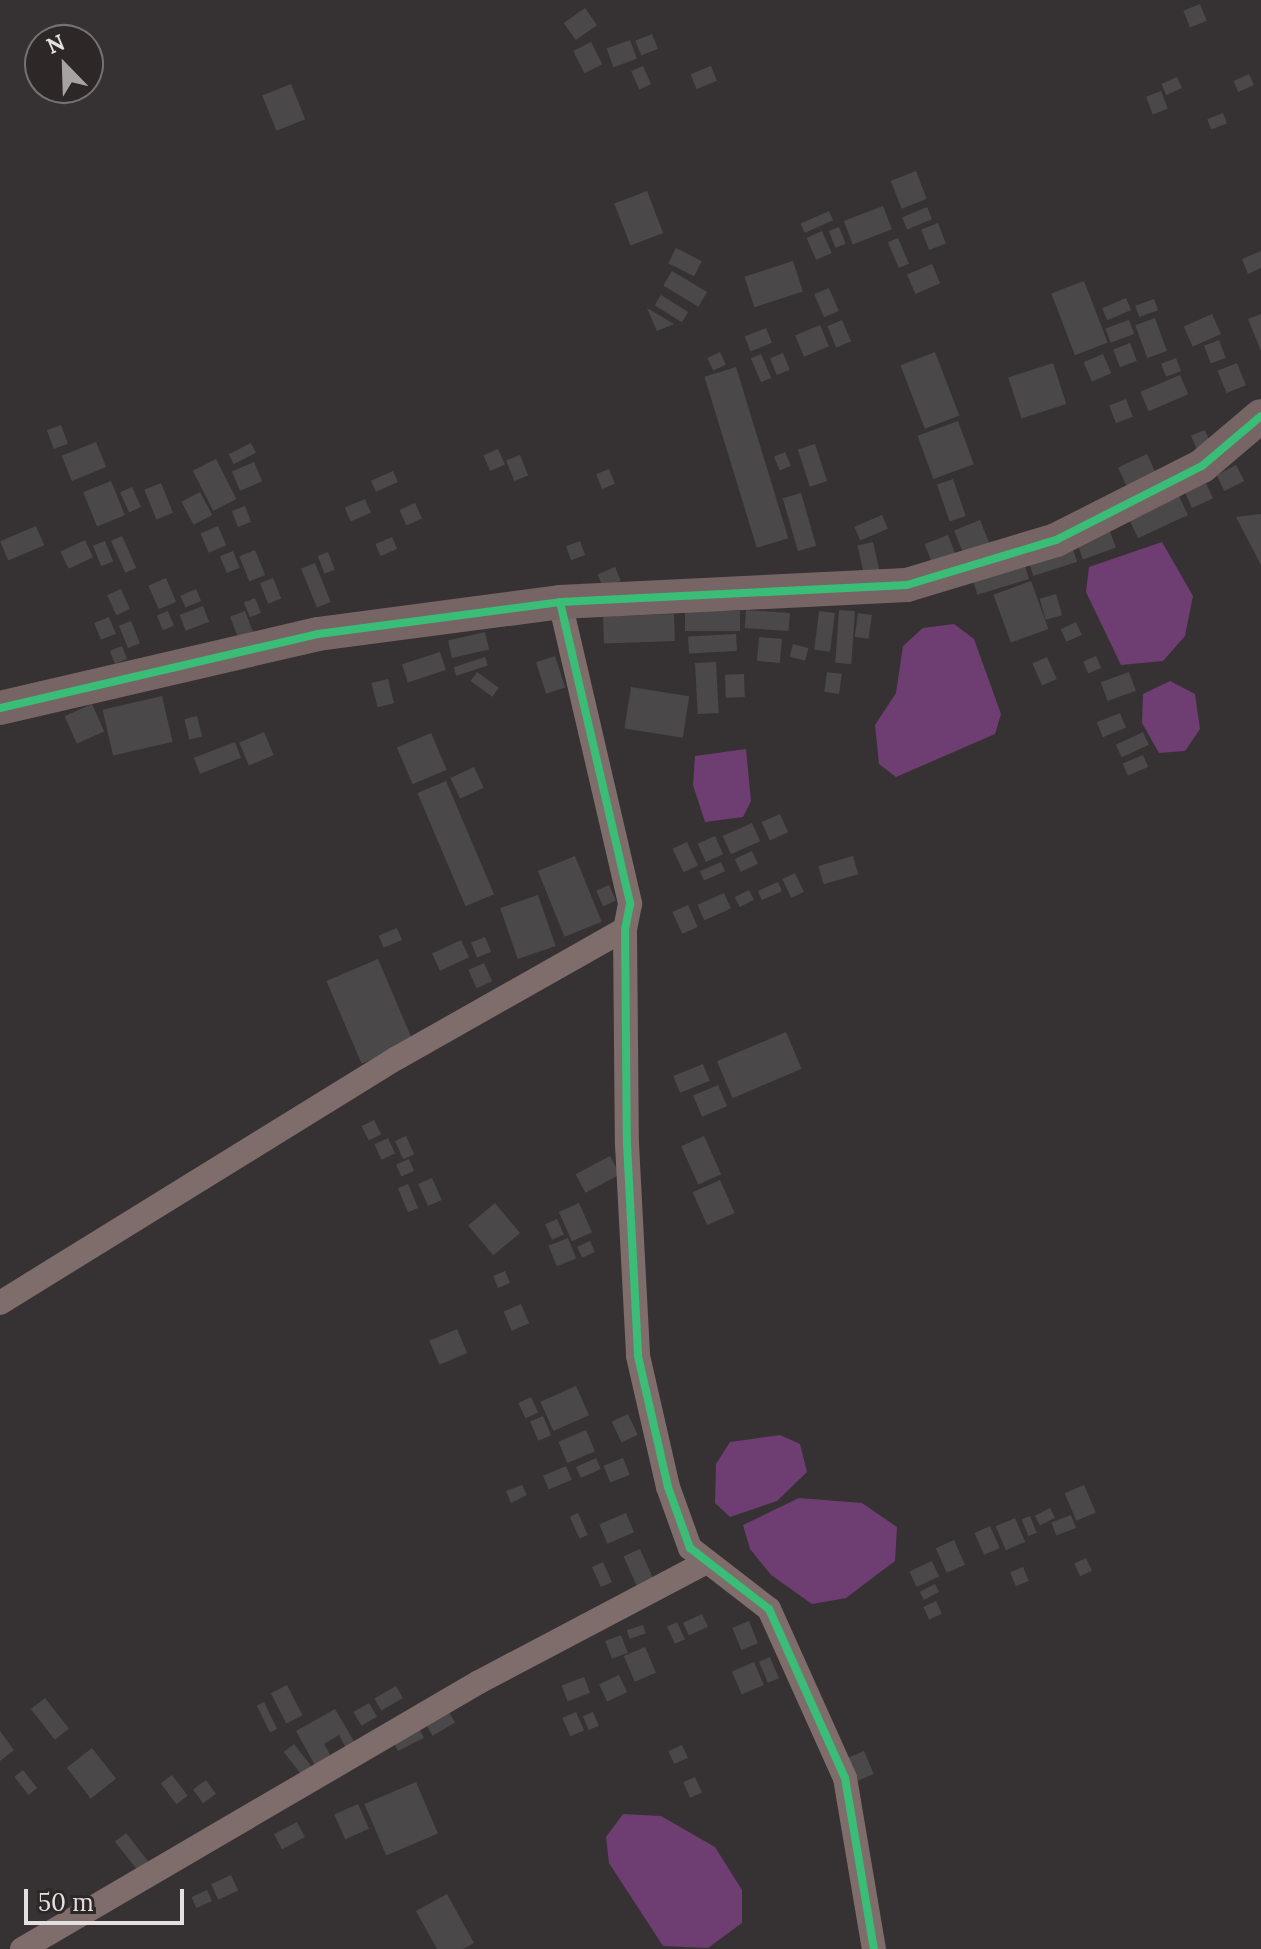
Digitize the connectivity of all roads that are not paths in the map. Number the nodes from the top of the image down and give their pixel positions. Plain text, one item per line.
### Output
1 (1261, 416) edge
2 (560, 602) junction
3 (0, 708) edge
4 (625, 929) junction
5 (0, 1303) edge
6 (707, 1562) junction
7 (22, 1949) edge
8 (874, 1949) edge

1 - 2 street
2 - 3 street
2 - 4 street
4 - 5 street
4 - 6 street
6 - 7 street
6 - 8 street

